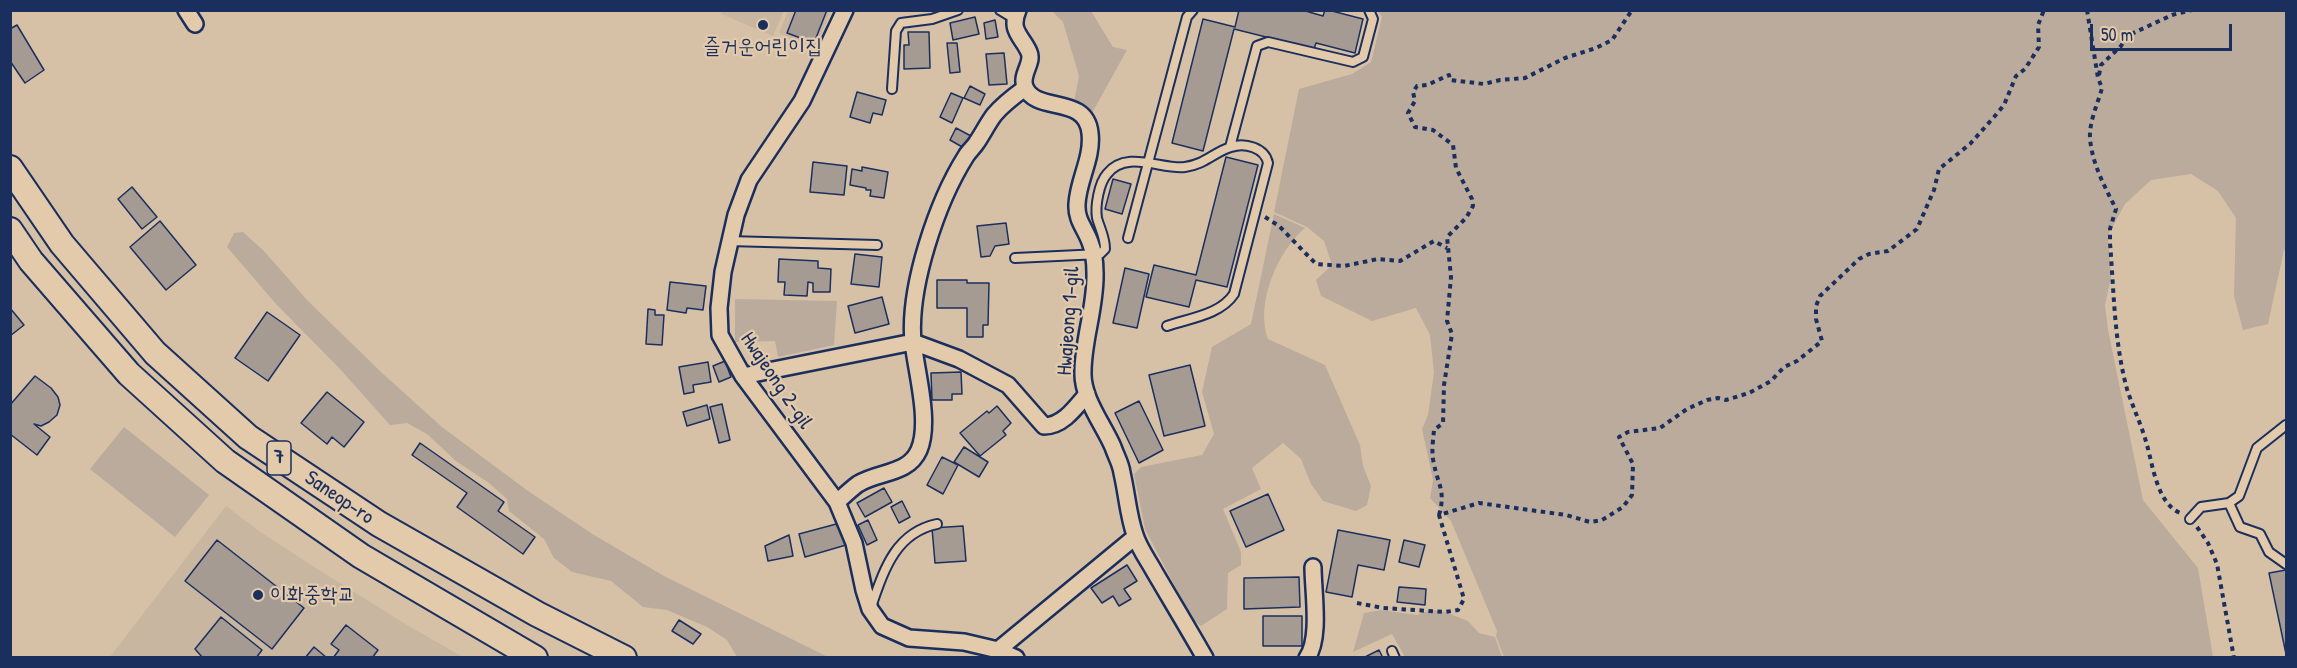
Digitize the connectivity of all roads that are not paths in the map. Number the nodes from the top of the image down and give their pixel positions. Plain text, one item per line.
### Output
1 (186, 10) edge
2 (844, 10) edge
3 (958, 10) edge
4 (1000, 10) edge
5 (1193, 10) edge
6 (1369, 10) edge
7 (1017, 15) edge
8 (195, 24) dead end
9 (1025, 88) junction
10 (892, 89) dead end
11 (1230, 147) junction
12 (1148, 162) junction
13 (10, 168) edge
14 (11, 234) edge
15 (1128, 238) dead end
16 (728, 242) junction
17 (877, 245) dead end
18 (1094, 254) junction
19 (1015, 258) dead end
20 (1167, 326) dead end
21 (913, 342) junction
22 (743, 376) junction
23 (1087, 394) junction
24 (2286, 425) edge
25 (837, 502) junction
26 (2229, 503) junction
27 (2190, 519) road end
28 (937, 524) dead end
29 (1135, 537) junction
30 (2286, 564) edge
31 (1313, 567) dead end
32 (870, 609) junction
33 (998, 650) junction
34 (535, 657) edge
35 (624, 657) edge
36 (1016, 657) edge
37 (1205, 657) edge
38 (1307, 657) edge

1 - 8 street
2 - 16 street, Hwajeong 2-gil
3 - 10 lane
4 - 7 lane
5 - 12 lane
6 - 11 lane
7 - 9 street
9 - 18 street, Hwajeong 1-gil
9 - 21 street
11 - 12 lane
11 - 20 lane
12 - 15 lane
12 - 18 lane
13 - 35 main road, Saneop-ro / 7
14 - 34 main road, Saneop-ro / 7
16 - 17 lane
16 - 22 street, Hwajeong 2-gil
18 - 19 lane
18 - 23 street, Hwajeong 1-gil
21 - 22 street
21 - 23 street
21 - 25 street
22 - 25 street, Hwajeong 2-gil
23 - 29 street, Hwajeong 1-gil
24 - 26 lane
25 - 32 street, Hwajeong 2-gil
26 - 27 lane
26 - 30 lane
28 - 32 lane
29 - 33 street
29 - 37 street, Hwajeong 1-gil
31 - 38 street
32 - 33 street, Hwajeong 2-gil
33 - 36 street

